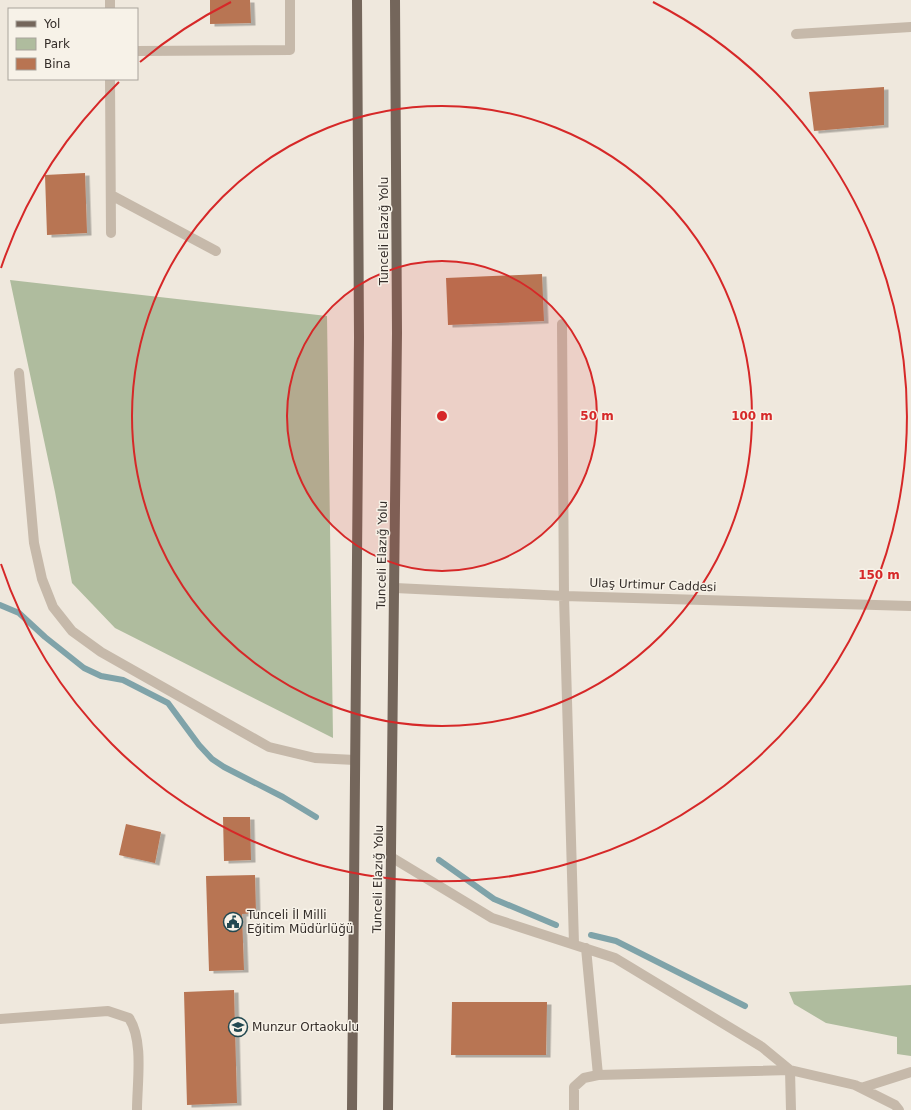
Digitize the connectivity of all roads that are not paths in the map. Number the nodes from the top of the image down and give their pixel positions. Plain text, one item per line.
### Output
1 (290, 0) edge
2 (357, 0) edge
3 (395, 0) edge
4 (911, 27) edge
5 (796, 34) dead end
6 (138, 51) edge
7 (110, 80) edge
8 (111, 195) junction
9 (111, 234) dead end
10 (216, 251) dead end
11 (562, 324) dead end
12 (19, 373) dead end
13 (395, 588) junction
14 (564, 596) junction
15 (911, 606) edge
16 (355, 760) junction
17 (391, 857) junction
18 (574, 944) junction
19 (586, 948) junction
20 (0, 1018) edge
21 (790, 1070) junction
22 (911, 1072) edge
23 (598, 1075) junction
24 (861, 1088) junction
25 (137, 1110) edge
26 (352, 1110) edge
27 (388, 1110) edge
28 (574, 1110) edge
29 (791, 1110) edge
30 (899, 1110) edge

1 - 6 street
2 - 16 main road, Tunceli Elazığ Yolu
3 - 13 main road, Tunceli Elazığ Yolu
4 - 5 street
7 - 8 street
8 - 9 street
8 - 10 street
11 - 14 street
12 - 16 street
13 - 14 street, Ulaş Urtimur Caddesi
13 - 17 main road, Tunceli Elazığ Yolu
14 - 15 street, Ulaş Urtimur Caddesi
14 - 18 street
16 - 26 main road, Tunceli Elazığ Yolu
17 - 18 street
17 - 27 main road, Tunceli Elazığ Yolu
18 - 19 street
19 - 21 street
19 - 23 street
20 - 25 street
21 - 23 street
21 - 24 street
21 - 29 street
22 - 24 street
23 - 28 street
24 - 30 street

